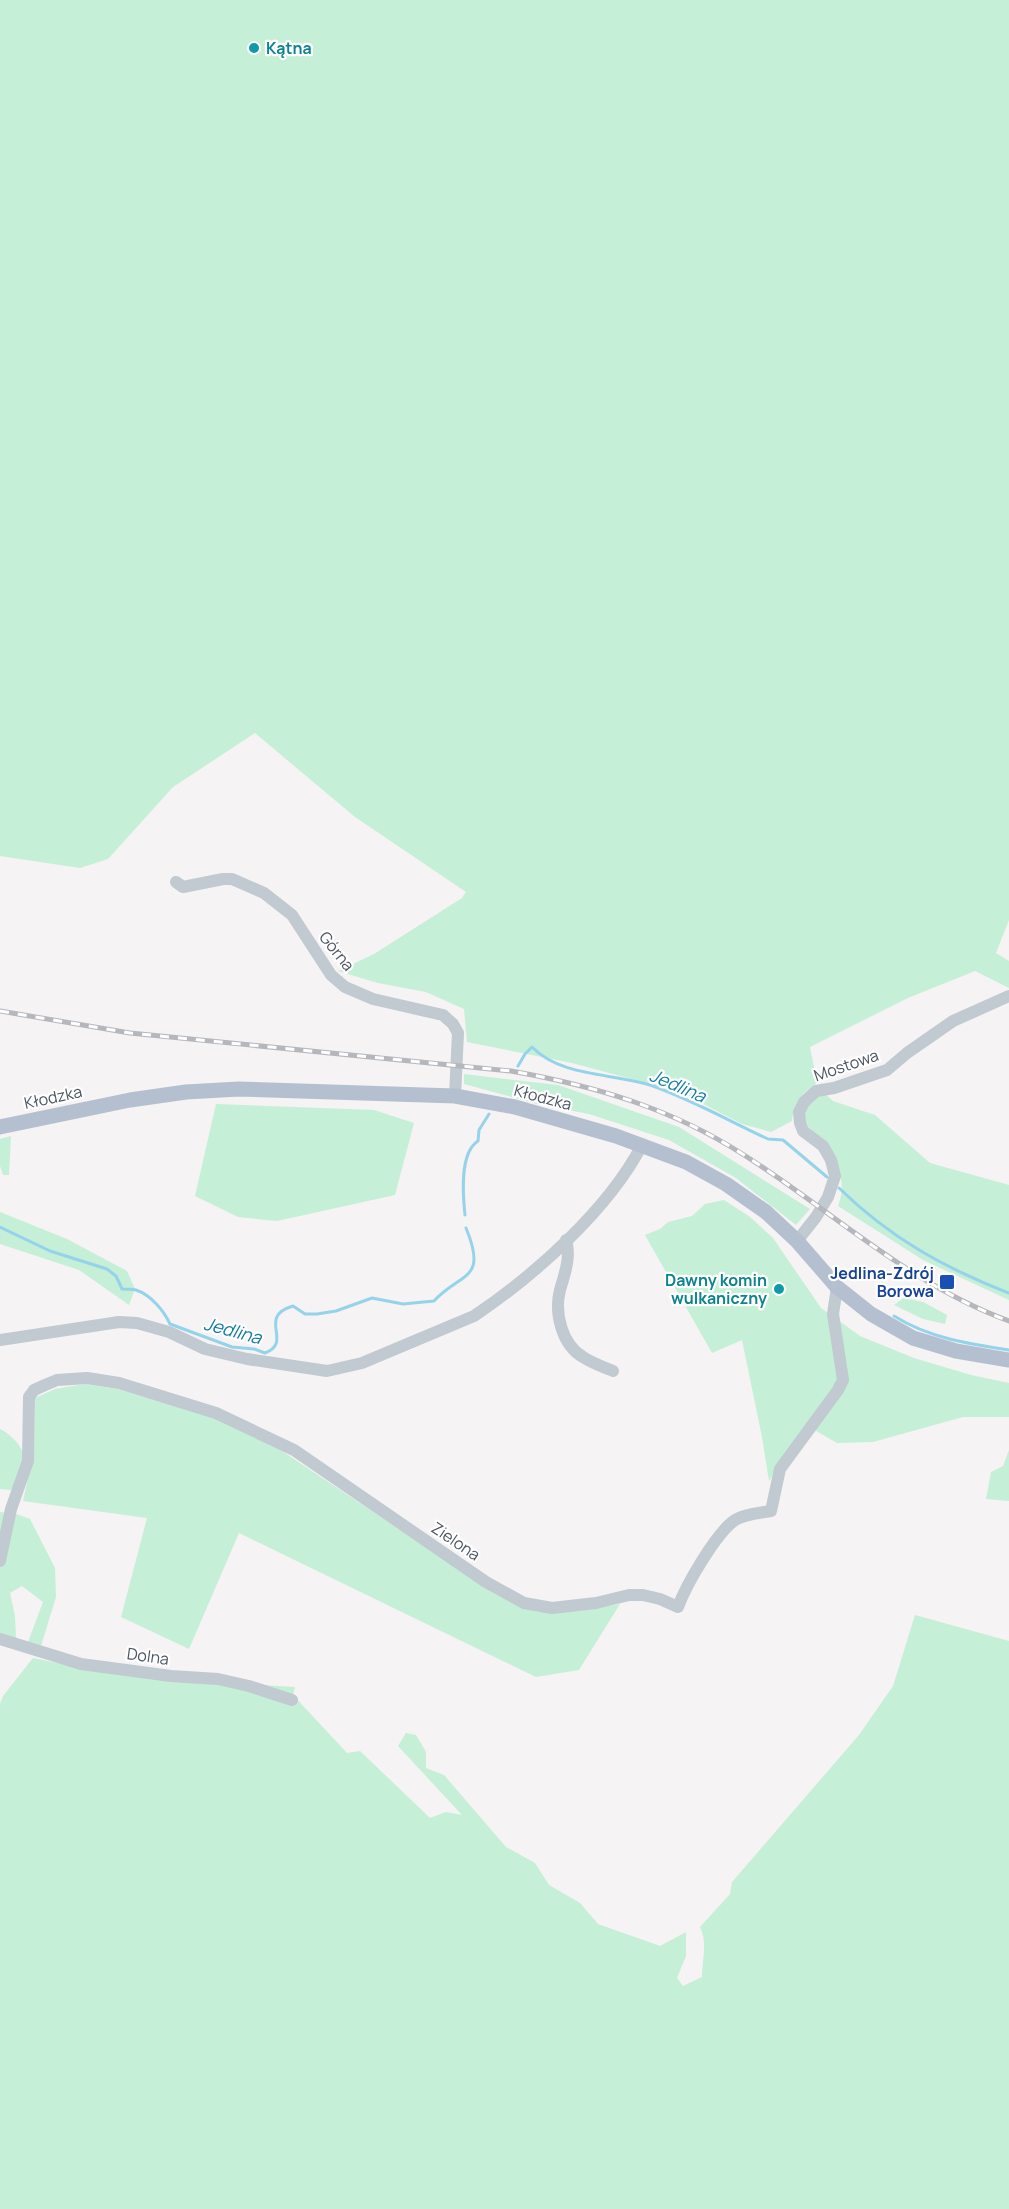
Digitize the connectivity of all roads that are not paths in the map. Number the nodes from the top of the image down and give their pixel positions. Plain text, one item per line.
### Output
1 (176, 882) dead end
2 (1009, 996) edge
3 (454, 1096) junction
4 (0, 1127) edge
5 (642, 1145) junction
6 (566, 1240) junction
7 (797, 1241) junction
8 (837, 1287) junction
9 (0, 1340) edge
10 (1009, 1360) edge
11 (613, 1371) dead end
12 (0, 1561) edge
13 (0, 1639) edge
14 (292, 1700) dead end

1 - 3 street, Górna
2 - 7 street, Mostowa
3 - 4 main road, Kłodzka
3 - 5 main road, Kłodzka
5 - 6 street
5 - 7 main road, Kłodzka
6 - 9 street
6 - 11 street
7 - 8 main road, Kłodzka
8 - 10 main road, Kłodzka
8 - 12 street, Zielona
13 - 14 street, Dolna

